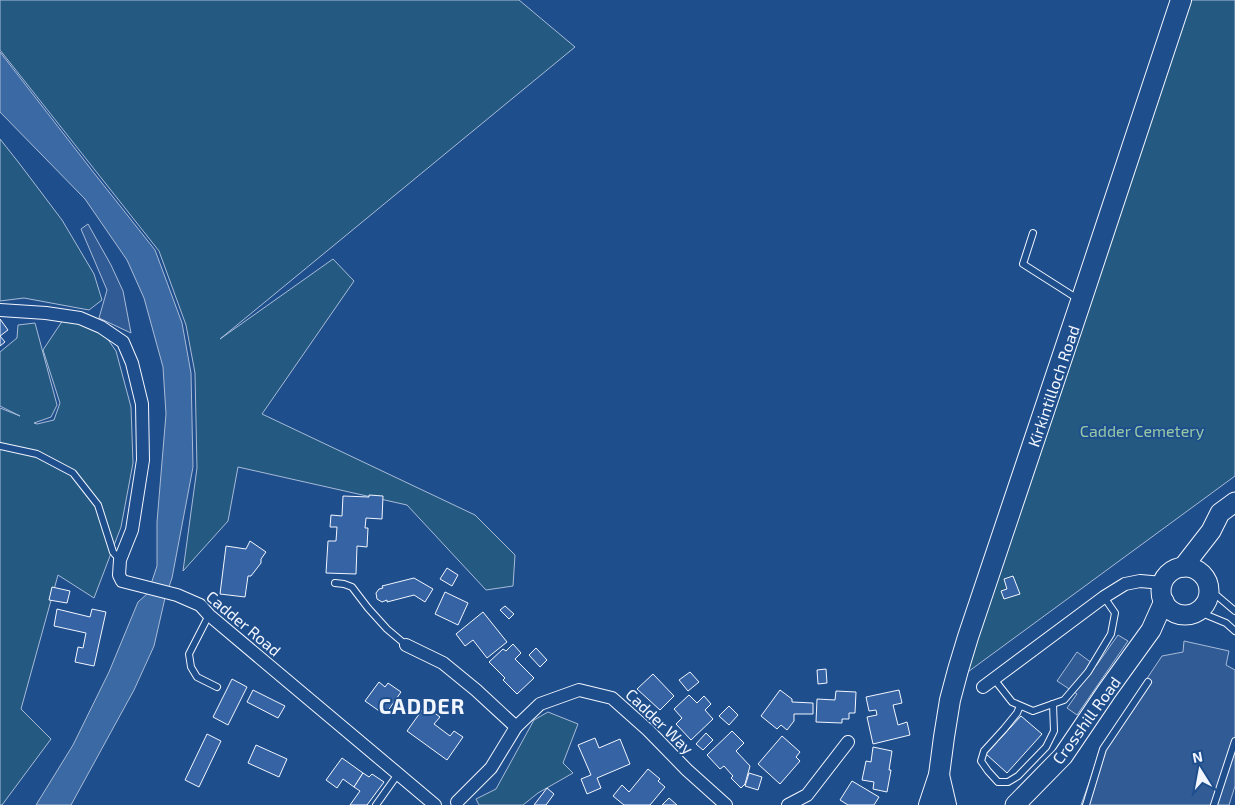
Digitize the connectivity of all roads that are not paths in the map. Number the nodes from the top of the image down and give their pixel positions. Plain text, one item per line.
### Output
1 (1181, 0) edge
2 (1033, 233) dead end
3 (1082, 301) junction
4 (0, 310) edge
5 (0, 446) edge
6 (1235, 502) edge
7 (1211, 531) junction
8 (120, 560) junction
9 (1183, 567) junction
10 (335, 583) dead end
11 (1207, 583) junction
12 (1104, 597) junction
13 (1168, 599) junction
14 (1197, 611) junction
15 (1235, 611) edge
16 (209, 615) junction
17 (1235, 631) edge
18 (406, 645) joint
19 (994, 679) junction
20 (1148, 682) dead end
21 (217, 687) dead end
22 (983, 687) dead end
23 (1053, 704) junction
24 (1020, 706) junction
25 (516, 727) junction
26 (1235, 741) edge
27 (848, 742) dead end
28 (398, 774) junction
29 (939, 775) junction
30 (459, 804) edge
31 (376, 805) edge
32 (437, 805) edge
33 (726, 805) edge
34 (788, 805) edge
35 (929, 805) edge
36 (946, 805) edge
37 (1015, 805) edge
38 (1086, 805) edge
39 (1214, 805) edge

1 - 3 main road, Kirkintilloch Road
2 - 3 lane
3 - 29 main road, Kirkintilloch Road
4 - 8 street
5 - 8 lane
6 - 7 main road
7 - 9 main road
7 - 11 main road
8 - 16 street, Cadder Road
9 - 11 main road
9 - 13 main road
10 - 18 lane
11 - 14 main road
11 - 15 lane
12 - 13 street
12 - 19 street
12 - 23 lane
13 - 14 main road
13 - 37 main road, Crosshill Road
14 - 17 lane
16 - 21 lane
16 - 28 street, Cadder Road
18 - 25 street
19 - 22 street
19 - 24 lane
20 - 38 lane
23 - 24 lane
23 - 24 lane
25 - 30 street, Cadder Way
25 - 33 street, Cadder Way
26 - 39 lane
27 - 34 street
28 - 31 lane
28 - 32 street, Cadder Road
29 - 35 main road, Kirkintilloch Road
29 - 36 main road, Kirkintilloch Road
30 - 32 street

